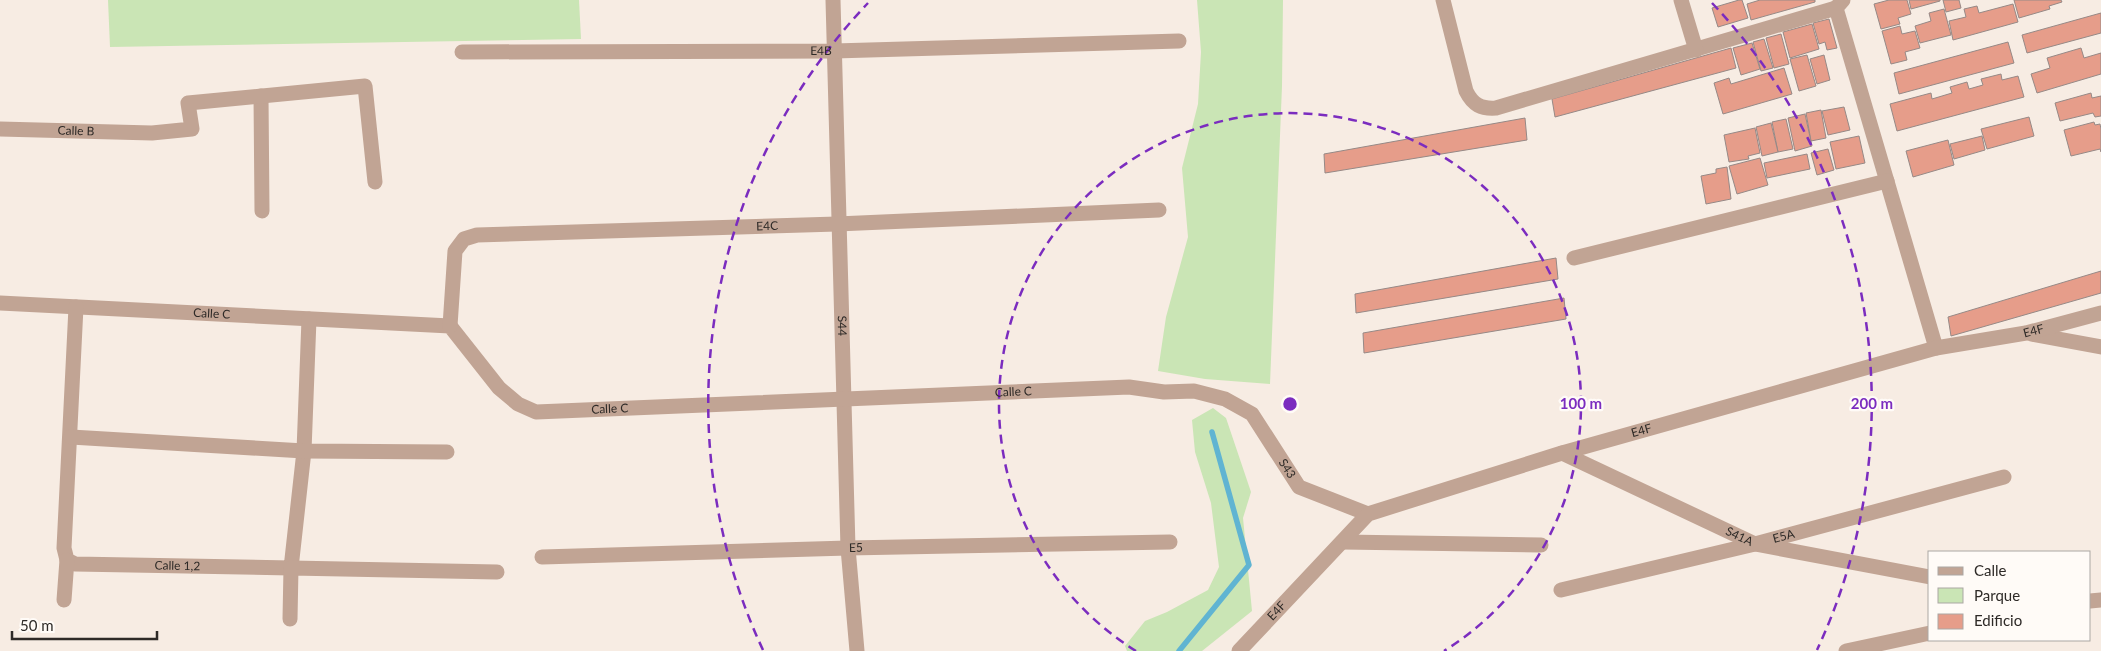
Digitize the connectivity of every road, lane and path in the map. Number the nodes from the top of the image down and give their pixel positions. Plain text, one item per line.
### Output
1 (833, 0) edge
2 (1443, 0) edge
3 (1681, 0) edge
4 (1839, 4) edge
5 (1179, 41) dead end
6 (1696, 50) junction
7 (834, 51) junction
8 (462, 52) dead end
9 (261, 96) junction
10 (0, 130) edge
11 (375, 182) dead end
12 (1887, 182) junction
13 (1159, 210) dead end
14 (262, 211) dead end
15 (838, 224) junction
16 (1574, 258) dead end
17 (0, 303) edge
18 (76, 307) junction
19 (2101, 313) edge
20 (309, 319) junction
21 (450, 326) junction
22 (2026, 333) junction
23 (2101, 347) edge
24 (1936, 348) junction
25 (842, 399) junction
26 (1252, 414) joint
27 (71, 438) junction
28 (304, 451) junction
29 (447, 452) dead end
30 (1562, 453) junction
31 (2004, 477) dead end
32 (1368, 514) junction
33 (1170, 542) dead end
34 (1343, 542) junction
35 (1755, 544) junction
36 (1541, 545) dead end
37 (848, 548) junction
38 (542, 557) dead end
39 (67, 560) junction
40 (291, 568) junction
41 (498, 572) dead end
42 (1928, 577) edge
43 (1561, 590) dead end
44 (64, 600) dead end
45 (290, 619) dead end
46 (1928, 633) edge
47 (857, 651) edge
48 (1239, 651) edge
49 (1846, 651) edge

1 - 7 street, S44
2 - 6 street
3 - 6 street
4 - 6 street
4 - 12 street
5 - 7 street, E4B
7 - 8 street, E4B
7 - 15 street, S44
9 - 10 street, Calle B
9 - 11 street
9 - 14 street
12 - 16 street
12 - 24 street
13 - 15 street, E4C
15 - 21 street, E4C
15 - 25 street, S44
17 - 18 street, Calle C
18 - 20 street, Calle C
18 - 27 street
19 - 22 street, E4F
20 - 21 street, Calle C
20 - 28 street
21 - 25 street, Calle C
22 - 23 street
22 - 24 street, E4F
24 - 30 street, E4F
25 - 26 street, Calle C
25 - 37 street, S44
26 - 32 street, S43
27 - 28 street
27 - 39 street
28 - 29 street
28 - 40 street
30 - 32 street, E4F
30 - 35 street, S41A
31 - 35 street, E5A
32 - 34 street, E4F
33 - 37 street, E5
34 - 36 street
34 - 48 street, E4F
35 - 42 street, S41A
35 - 43 street, E5A
37 - 38 street, E5
37 - 47 street, S44
39 - 40 street, Calle 1,2
39 - 44 street
40 - 41 street, Calle 1,2
40 - 45 street
46 - 49 street

